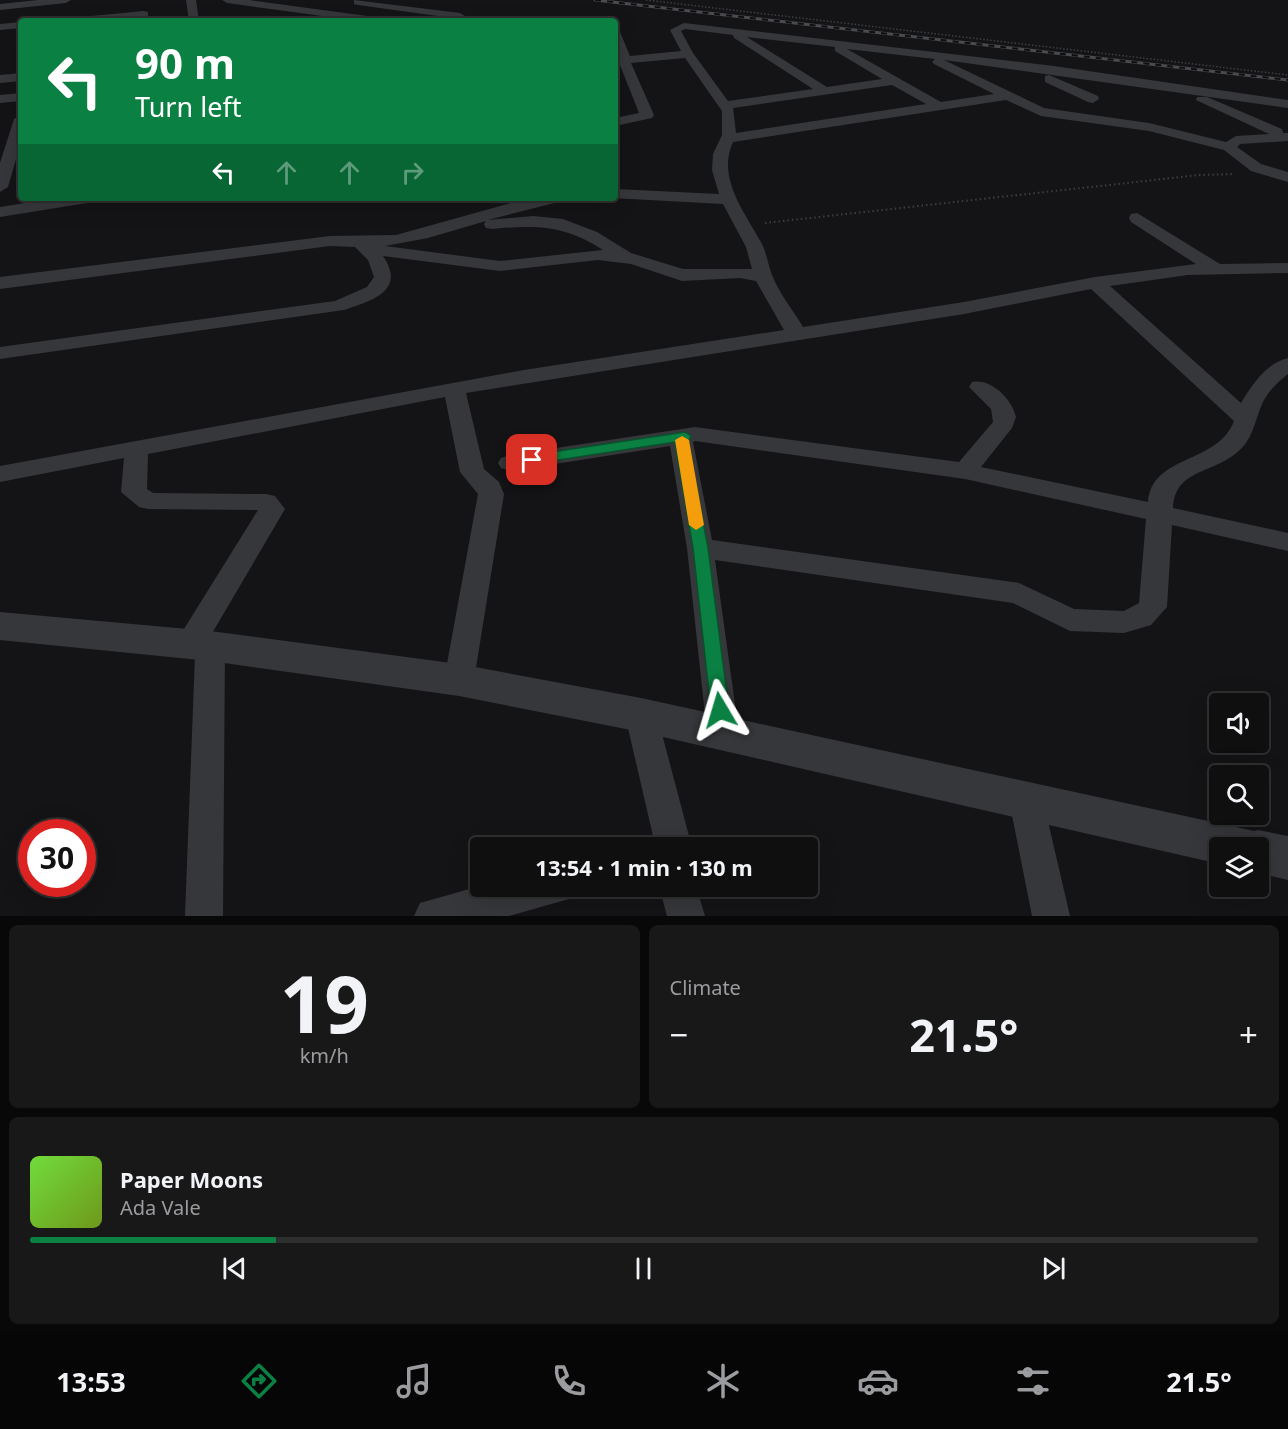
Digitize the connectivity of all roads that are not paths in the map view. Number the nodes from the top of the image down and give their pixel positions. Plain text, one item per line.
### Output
1 (66, 0) edge
2 (145, 0) edge
3 (191, 0) edge
4 (227, 0) edge
5 (351, 2) dead end
6 (0, 7) edge
7 (286, 8) junction
8 (460, 16) dead end
9 (143, 18) edge
10 (194, 18) edge
11 (289, 18) edge
12 (360, 18) edge
13 (18, 25) edge
14 (0, 27) edge
15 (731, 32) junction
16 (618, 40) edge
17 (828, 43) junction
18 (688, 54) junction
19 (922, 54) junction
20 (625, 58) junction
21 (1023, 67) junction
22 (18, 77) edge
23 (0, 79) edge
24 (894, 81) junction
25 (1181, 89) junction
26 (825, 91) junction
27 (1005, 96) junction
28 (18, 97) edge
29 (0, 99) edge
30 (1093, 99) dead end
31 (1288, 104) edge
32 (726, 105) junction
33 (938, 106) junction
34 (618, 121) edge
35 (18, 129) edge
36 (1288, 137) edge
37 (727, 139) junction
38 (1229, 147) junction
39 (1288, 177) edge
40 (0, 187) edge
41 (618, 194) edge
42 (729, 200) junction
43 (69, 201) edge
44 (542, 201) edge
45 (0, 213) edge
46 (1137, 218) dead end
47 (433, 232) junction
48 (364, 246) junction
49 (627, 258) junction
50 (1288, 268) edge
51 (1215, 269) junction
52 (763, 276) junction
53 (0, 283) edge
54 (1095, 283) junction
55 (797, 334) junction
56 (0, 353) edge
57 (1288, 364) edge
58 (980, 387) dead end
59 (454, 390) junction
60 (1245, 419) junction
61 (685, 436) junction
62 (136, 448) junction
63 (510, 463) dead end
64 (965, 471) junction
65 (0, 474) edge
66 (1158, 514) junction
67 (1288, 542) edge
68 (700, 548) junction
69 (0, 626) edge
70 (200, 645) junction
71 (459, 680) junction
72 (641, 715) junction
73 (723, 733) junction
74 (1026, 800) junction
75 (671, 837) edge
76 (1209, 841) edge
77 (1269, 854) edge
78 (1288, 858) edge
79 (511, 897) edge
80 (681, 897) edge
81 (204, 916) edge
82 (433, 916) edge
83 (686, 916) edge
84 (1051, 916) edge

1 - 6 street
2 - 9 street
3 - 10 street
4 - 7 street
5 - 8 street
7 - 11 street
7 - 12 street
13 - 14 street
15 - 17 street
15 - 18 street
15 - 26 street
16 - 20 street
17 - 19 street
17 - 24 street
18 - 20 street
18 - 32 street
19 - 21 street
19 - 27 street
20 - 34 street
21 - 25 street
21 - 30 street
22 - 23 street
24 - 26 street
24 - 33 street
25 - 31 street
25 - 36 street
26 - 32 street
27 - 33 street
27 - 38 street
28 - 29 street
32 - 37 street
33 - 37 street
35 - 40 street
36 - 38 street
37 - 42 street
38 - 39 street
41 - 42 street
42 - 52 street
43 - 45 street
44 - 47 street
46 - 51 street
47 - 48 street
47 - 49 street
48 - 49 street
48 - 53 street
48 - 56 street
49 - 52 street
50 - 51 street
51 - 54 street
52 - 55 street
54 - 55 street
54 - 60 street
55 - 59 street
57 - 60 street
58 - 64 street
59 - 62 street
59 - 71 street
60 - 66 street
61 - 63 street
61 - 64 street
61 - 68 street
62 - 65 street
62 - 70 street
64 - 66 street
66 - 67 street
66 - 68 street
68 - 73 street
69 - 70 street
70 - 71 street
70 - 81 street
71 - 72 street
72 - 73 street
72 - 75 street
73 - 74 street
74 - 76 street
74 - 84 street
77 - 78 street
79 - 82 street
80 - 83 street

